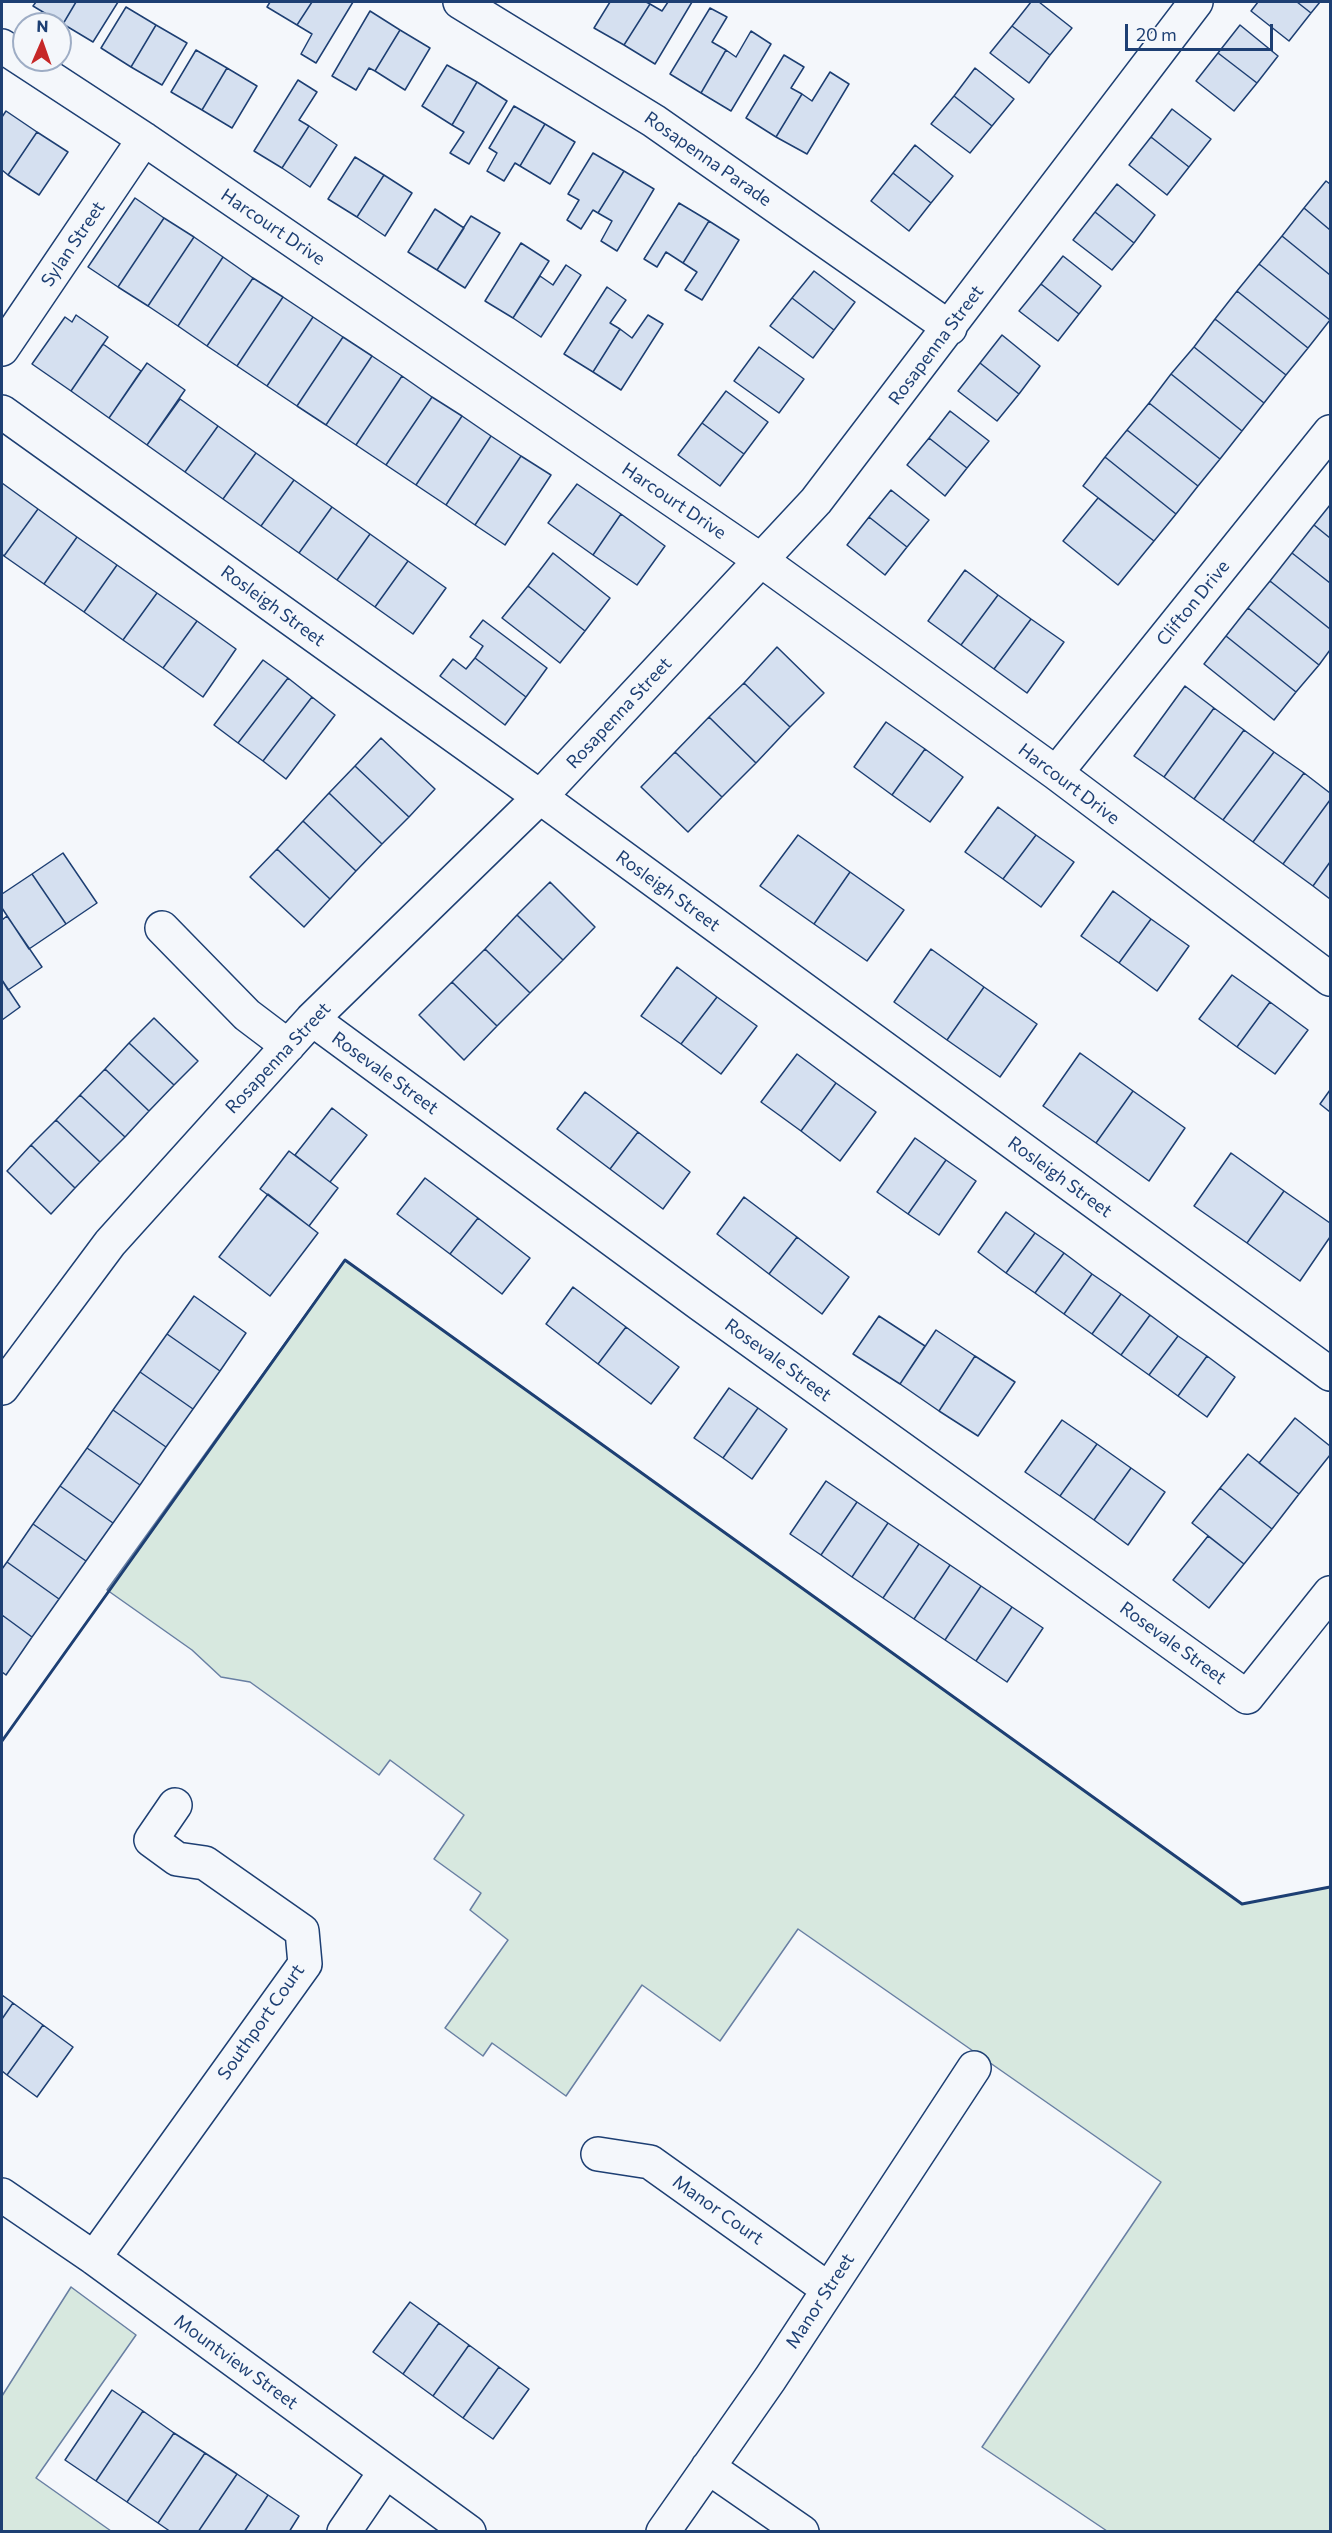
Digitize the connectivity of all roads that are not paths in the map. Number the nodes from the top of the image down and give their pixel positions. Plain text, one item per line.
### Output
1 (460, 2) edge
2 (1196, 2) edge
3 (2, 46) edge
4 (144, 140) junction
5 (950, 328) junction
6 (2, 349) edge
7 (2, 412) edge
8 (1330, 432) edge
9 (762, 561) junction
10 (1056, 773) junction
11 (540, 797) junction
12 (162, 928) dead end
13 (1330, 980) edge
14 (312, 1019) junction
15 (288, 1046) junction
16 (1330, 1374) edge
17 (2, 1388) edge
18 (1330, 1593) edge
19 (175, 1805) dead end
20 (974, 2068) dead end
21 (598, 2154) dead end
22 (2, 2195) edge
23 (94, 2258) junction
24 (828, 2289) junction
25 (708, 2467) junction
26 (385, 2472) junction
27 (344, 2532) edge
28 (469, 2532) edge
29 (663, 2532) edge
30 (802, 2532) edge

1 - 5 street, Rosapenna Parade
2 - 5 street, Rosapenna Street
3 - 4 street, Harcourt Drive
4 - 6 street, Sylan Street
4 - 9 street, Harcourt Drive
5 - 9 street, Rosapenna Street
7 - 11 street, Rosleigh Street
8 - 10 street, Clifton Drive
9 - 10 street, Harcourt Drive
9 - 11 street, Rosapenna Street
10 - 13 street, Harcourt Drive
11 - 14 street, Rosapenna Street
11 - 16 street, Rosleigh Street
12 - 15 street
14 - 15 street, Rosapenna Street
14 - 18 street, Rosevale Street
15 - 17 street, Rosapenna Street
19 - 23 street, Southport Court
20 - 24 street, Manor Street
21 - 24 street, Manor Court
22 - 23 street, Mountview Street
23 - 26 street, Mountview Street
24 - 25 street, Manor Street
25 - 29 street, Manor Street
25 - 30 street
26 - 27 street
26 - 28 street, Mountview Street

